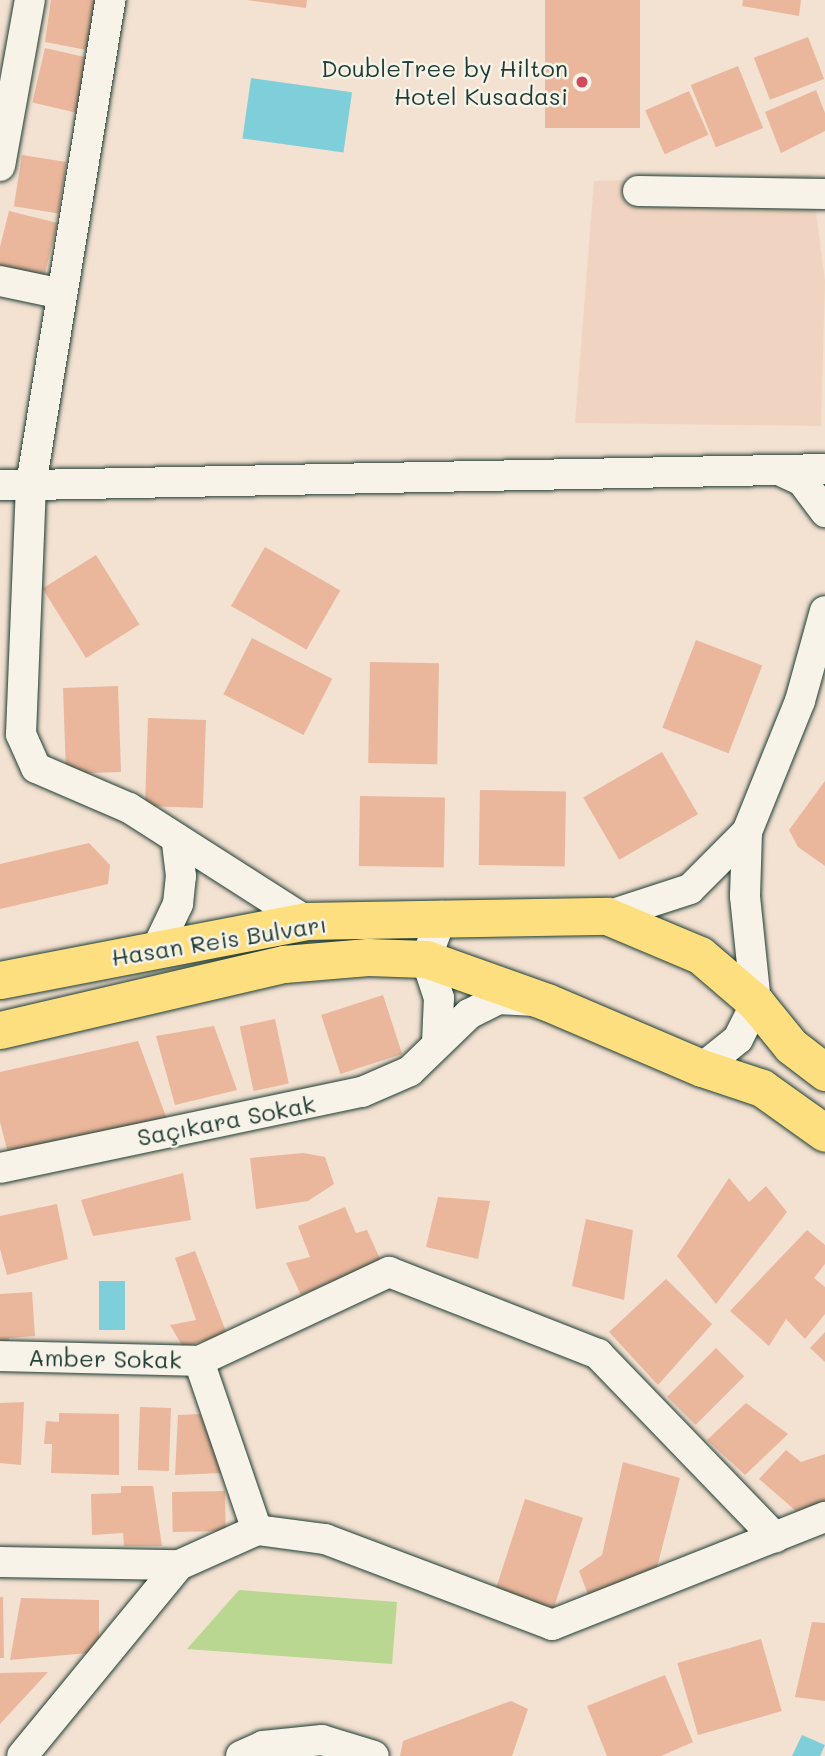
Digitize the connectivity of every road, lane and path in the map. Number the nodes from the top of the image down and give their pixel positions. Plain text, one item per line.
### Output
1 (30, 0) edge
2 (110, 0) edge
3 (0, 166) edge
4 (638, 191) dead end
5 (825, 194) edge
6 (0, 281) edge
7 (62, 294) junction
8 (825, 470) edge
9 (785, 473) junction
10 (0, 485) edge
11 (31, 485) junction
12 (825, 512) edge
13 (825, 611) edge
14 (747, 832) junction
15 (176, 838) junction
16 (442, 916) junction
17 (607, 916) junction
18 (306, 921) junction
19 (157, 948) junction
20 (426, 959) junction
21 (0, 979) edge
22 (547, 1002) junction
23 (756, 1003) junction
24 (0, 1030) edge
25 (437, 1043) junction
26 (702, 1068) junction
27 (825, 1072) edge
28 (825, 1133) edge
29 (0, 1168) edge
30 (0, 1356) edge
31 (199, 1361) junction
32 (825, 1517) edge
33 (257, 1530) junction
34 (775, 1537) junction
35 (0, 1562) edge
36 (179, 1565) junction
37 (22, 1756) edge
38 (241, 1756) edge
39 (374, 1756) edge

1 - 3 street
2 - 7 street
4 - 5 street
6 - 7 street
7 - 11 street
8 - 9 street
9 - 11 street
9 - 12 street
10 - 11 street
11 - 15 street
13 - 14 street
14 - 17 street
14 - 23 street
15 - 18 street
15 - 19 street
16 - 17 main road, Hasan Reis Bulvarı
16 - 18 main road, Hasan Reis Bulvarı
16 - 20 street
17 - 23 main road
18 - 19 main road, Hasan Reis Bulvarı
19 - 21 main road, Hasan Reis Bulvarı
20 - 22 main road, Hasan Reis Bulvarı
20 - 24 main road, Hasan Reis Bulvarı
20 - 25 street
22 - 25 street, Saçıkara Sokak
22 - 26 main road, Hasan Reis Bulvarı
23 - 26 street
23 - 27 main road
25 - 29 street, Saçıkara Sokak
26 - 28 main road, Hasan Reis Bulvarı
30 - 31 street, Amber Sokak
31 - 33 street, Amber Sokak
31 - 34 street
32 - 34 street
33 - 34 street
33 - 36 street
35 - 36 street
36 - 37 street
38 - 39 street

